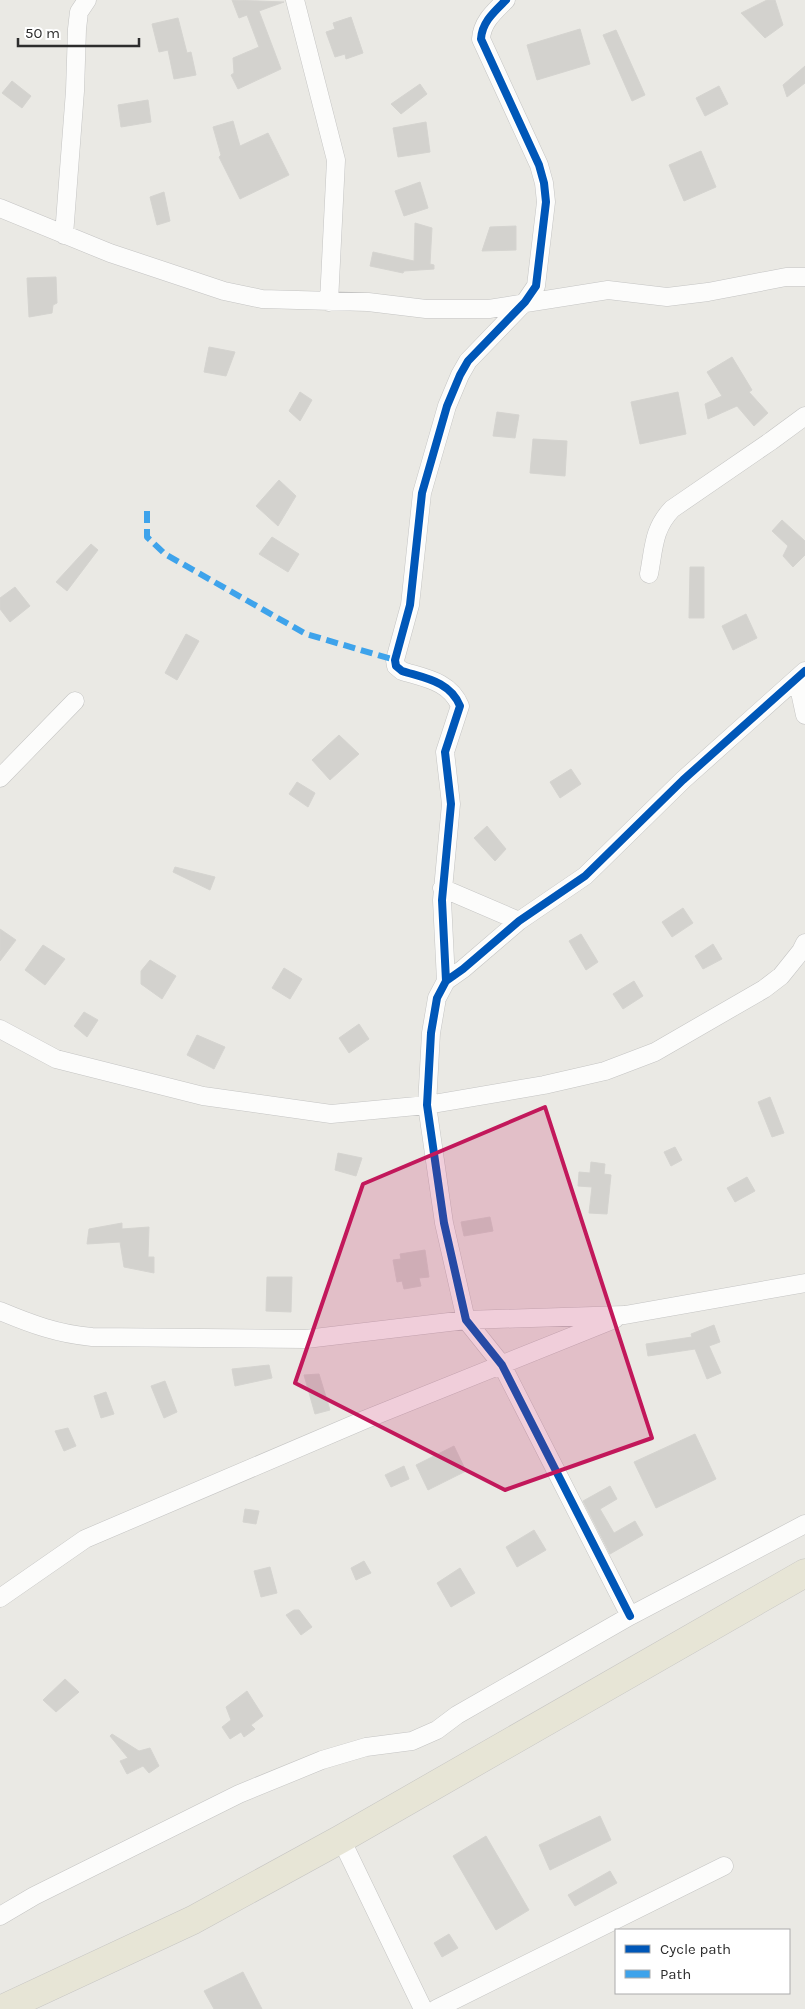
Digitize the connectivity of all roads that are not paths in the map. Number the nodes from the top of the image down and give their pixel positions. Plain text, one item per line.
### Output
1 (87, 0) edge
2 (295, 0) edge
3 (506, 0) edge
4 (0, 208) edge
5 (64, 235) junction
6 (786, 277) junction
7 (805, 278) edge
8 (805, 292) edge
9 (329, 302) junction
10 (525, 302) junction
11 (805, 416) edge
12 (649, 574) dead end
13 (801, 675) edge
14 (75, 701) dead end
15 (805, 715) edge
16 (0, 778) edge
17 (442, 888) junction
18 (519, 921) junction
19 (805, 943) edge
20 (446, 981) junction
21 (0, 1029) edge
22 (427, 1105) junction
23 (805, 1283) edge
24 (0, 1311) edge
25 (625, 1315) junction
26 (466, 1320) junction
27 (502, 1365) junction
28 (805, 1524) edge
29 (805, 1573) edge
30 (0, 1598) edge
31 (630, 1616) junction
32 (341, 1839) junction
33 (724, 1866) dead end
34 (0, 1916) edge
35 (2, 2009) edge
36 (423, 2009) edge
37 (436, 2009) edge

1 - 5 street
2 - 9 street
3 - 10 street
4 - 5 street
5 - 9 street
6 - 7 street
6 - 8 street
6 - 10 street
9 - 10 street
10 - 17 street
11 - 12 street
13 - 15 street
13 - 18 street
14 - 16 street
17 - 18 street
17 - 20 street
18 - 20 street
19 - 22 street
20 - 22 street
21 - 22 street
22 - 26 street
23 - 25 street
24 - 26 street
25 - 26 street
25 - 27 street
26 - 27 street
27 - 30 street
27 - 31 street
28 - 31 street
29 - 32 main road
31 - 34 street
32 - 35 main road
32 - 36 street
33 - 37 street

